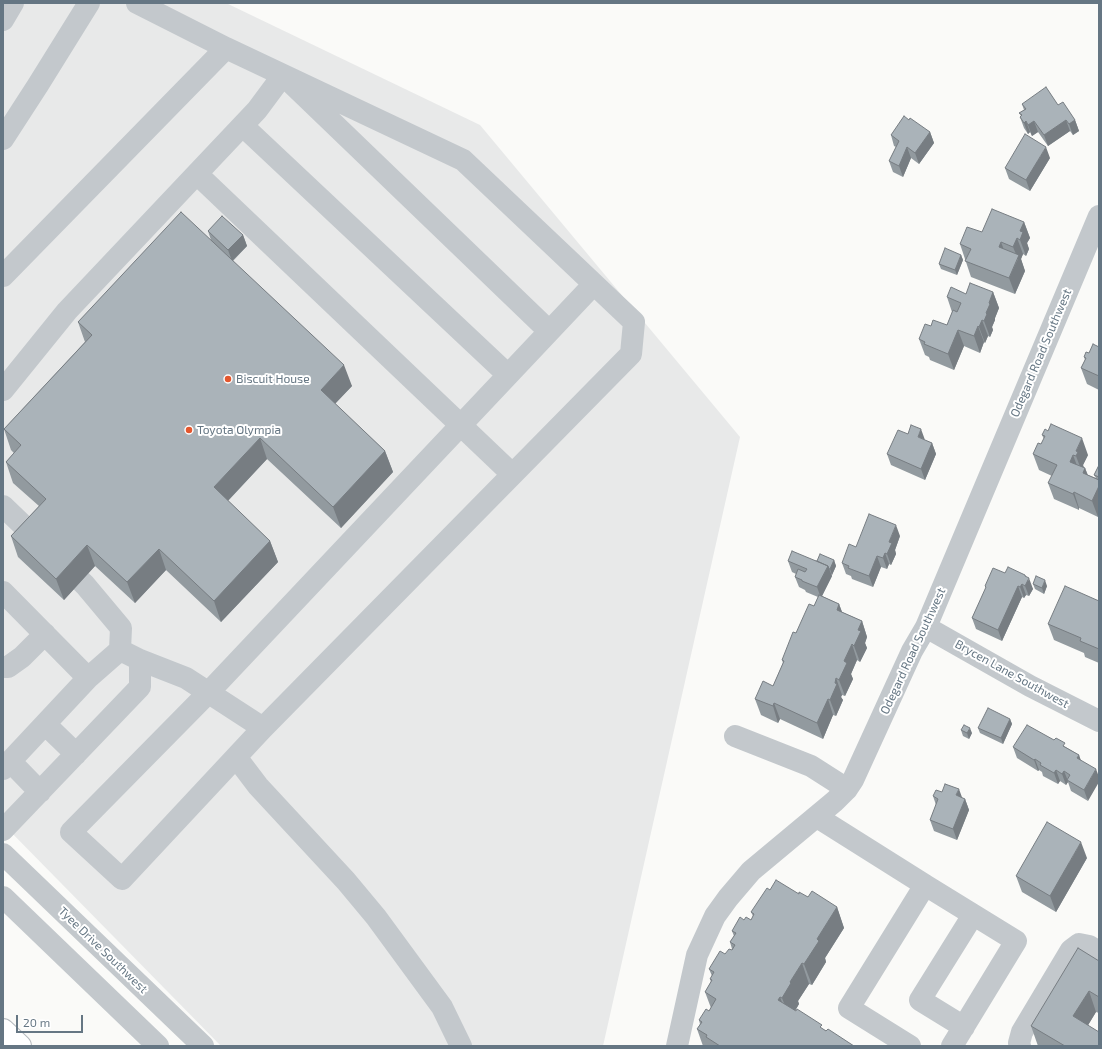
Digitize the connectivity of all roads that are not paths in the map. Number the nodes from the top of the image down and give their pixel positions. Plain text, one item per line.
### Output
1 (13, 3) edge
2 (89, 3) edge
3 (136, 3) edge
4 (3, 20) edge
5 (226, 48) junction
6 (284, 75) junction
7 (243, 126) junction
8 (3, 139) edge
9 (197, 174) junction
10 (1099, 216) edge
11 (3, 276) edge
12 (594, 284) junction
13 (549, 331) junction
14 (508, 375) junction
15 (3, 390) edge
16 (460, 425) junction
17 (512, 474) junction
18 (3, 506) edge
19 (3, 592) edge
20 (926, 626) junction
21 (45, 634) junction
22 (120, 650) junction
23 (140, 660) junction
24 (5, 669) edge
25 (88, 678) junction
26 (208, 693) junction
27 (1099, 721) edge
28 (45, 724) junction
29 (263, 728) junction
30 (735, 736) dead end
31 (76, 754) junction
32 (236, 757) junction
33 (7, 765) edge
34 (847, 789) junction
35 (40, 792) junction
36 (817, 817) junction
37 (3, 830) edge
38 (3, 854) edge
39 (925, 885) junction
40 (3, 897) edge
41 (973, 914) junction
42 (1099, 952) edge
43 (964, 1027) junction
44 (3, 1030) edge
45 (20, 1046) edge
46 (158, 1046) edge
47 (203, 1046) edge
48 (460, 1046) edge
49 (677, 1046) edge
50 (910, 1046) edge
51 (952, 1046) edge
52 (1020, 1046) edge

1 - 4 street
2 - 8 street
3 - 5 street
5 - 6 street
5 - 11 street
6 - 7 street
6 - 12 street
6 - 13 street
7 - 9 street
7 - 14 street
9 - 15 street
9 - 16 street
10 - 20 street, Odegard Road Southwest
12 - 13 street
12 - 17 street
13 - 14 street
14 - 16 street
16 - 17 street
16 - 26 street
17 - 29 street
18 - 22 street
19 - 21 street
20 - 27 street, Brycen Lane Southwest
20 - 34 street, Odegard Road Southwest
21 - 24 street
21 - 25 street
22 - 23 street
22 - 25 street
23 - 26 street
23 - 31 street
25 - 28 street
26 - 29 street
26 - 32 street
28 - 31 street
28 - 33 street
29 - 32 street
30 - 34 street
31 - 35 street
32 - 48 street
33 - 35 street
34 - 36 street, Odegard Road Southwest
35 - 37 street
36 - 39 street
36 - 49 street, Odegard Road Southwest
38 - 47 street, Tyee Drive Southwest
39 - 41 street
39 - 50 street
40 - 46 street
41 - 43 street
41 - 43 street
42 - 52 street
43 - 51 street
44 - 45 highway

